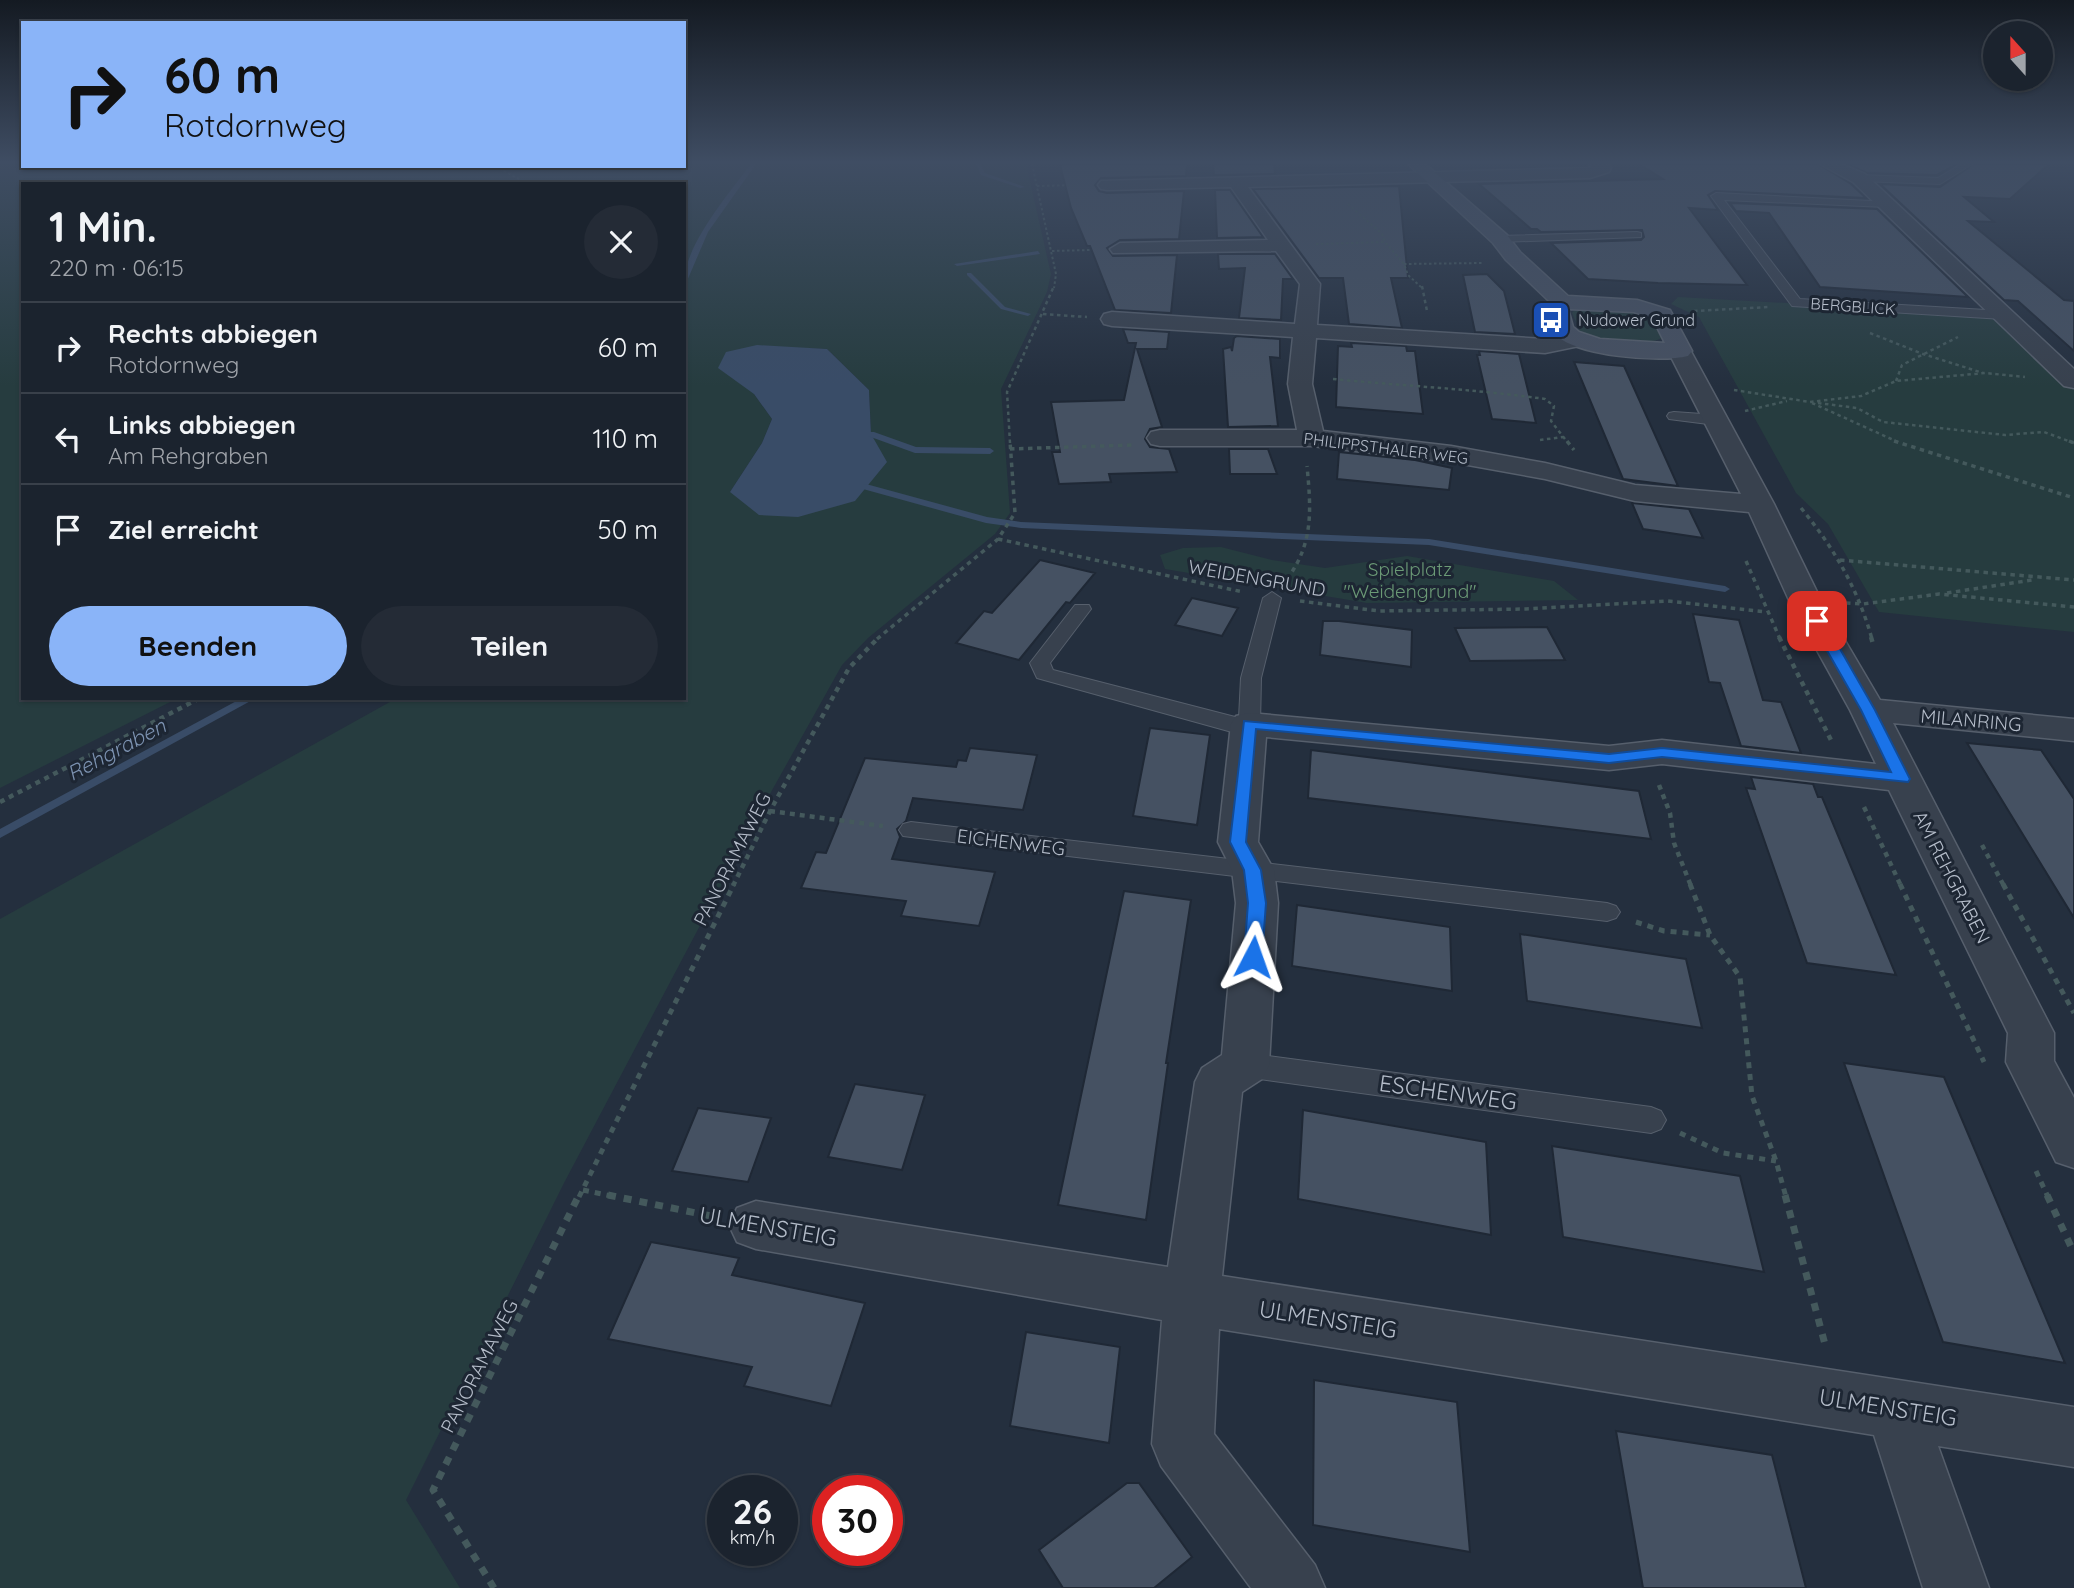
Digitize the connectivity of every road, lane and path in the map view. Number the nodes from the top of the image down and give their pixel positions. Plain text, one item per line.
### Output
1 (1049, 238) edge
2 (1278, 238) edge
3 (1384, 238) edge
4 (1531, 238) edge
5 (1747, 238) edge
6 (1922, 238) edge
7 (1500, 239) joint
8 (1385, 242) junction
9 (1283, 245) junction
10 (1120, 249) joint
11 (1052, 251) junction
12 (1484, 263) dead end
13 (1404, 264) junction
14 (1297, 265) junction
15 (1562, 302) junction
16 (1796, 303) junction
17 (1689, 311) dead end
18 (1427, 312) dead end
19 (1042, 314) junction
20 (2003, 315) junction
21 (1112, 319) joint
22 (1305, 332) junction
23 (1576, 340) junction
24 (1681, 351) junction
25 (1923, 354) junction
26 (1985, 373) junction
27 (1301, 377) junction
28 (1896, 381) junction
29 (2073, 381) edge
30 (1384, 384) junction
31 (1480, 391) junction
32 (1385, 394) dead end
33 (1792, 400) junction
34 (1482, 401) dead end
35 (1810, 402) junction
36 (1729, 407) junction
37 (1674, 416) dead end
38 (1160, 438) joint
39 (1312, 438) junction
40 (2074, 443) edge
41 (1010, 449) junction
42 (1564, 476) junction
43 (2074, 499) edge
44 (1760, 504) junction
45 (998, 539) junction
46 (1839, 560) dead end
47 (2038, 579) junction
48 (2074, 580) edge
49 (1939, 594) junction
50 (1272, 598) junction
51 (1873, 601) dead end
52 (2074, 607) edge
53 (1082, 609) dead end
54 (1766, 612) dead end
55 (196, 700) edge
56 (1868, 710) junction
57 (1249, 724) junction
58 (2074, 730) edge
59 (1902, 779) junction
60 (1659, 786) dead end
61 (0, 802) edge
62 (771, 811) junction
63 (911, 830) joint
64 (1253, 870) junction
65 (1607, 912) dead end
66 (1664, 931) dead end
67 (1710, 935) junction
68 (1245, 1065) junction
69 (1651, 1120) joint
70 (2072, 1138) edge
71 (1776, 1161) junction
72 (583, 1190) junction
73 (756, 1225) joint
74 (1192, 1298) junction
75 (1828, 1356) dead end
76 (1895, 1408) junction
77 (2074, 1437) edge
78 (494, 1588) edge
79 (1292, 1588) edge
80 (1956, 1588) edge

1 - 11 path, PANORAMAWEG
2 - 9 street
3 - 8 path
4 - 7 lane
5 - 16 lane, BERGBLICK
6 - 20 street
7 - 15 street
8 - 13 path
8 - 14 path
9 - 10 street
9 - 14 street
10 - 11 path
11 - 19 path, PANORAMAWEG
12 - 13 path
13 - 18 path
14 - 22 street
15 - 23 street
15 - 24 street, AM REHGRABEN
16 - 17 path
16 - 20 lane, BERGBLICK
16 - 25 path
19 - 21 path
19 - 41 path, PANORAMAWEG
20 - 25 path
20 - 29 street
21 - 22 street
22 - 23 street
22 - 27 street
23 - 24 street
24 - 36 street, AM REHGRABEN
25 - 26 path
25 - 28 path
26 - 28 path
26 - 29 path
27 - 30 path
27 - 39 street
28 - 35 path
30 - 31 path
30 - 32 path
31 - 34 path
31 - 42 path
33 - 35 path
33 - 36 path
33 - 36 path
35 - 40 path
35 - 43 path
36 - 37 lane
36 - 44 street, AM REHGRABEN
38 - 39 street, PHILIPPSTHALER WEG
38 - 41 path
39 - 42 street, PHILIPPSTHALER WEG
39 - 50 path
41 - 45 path, PANORAMAWEG
42 - 44 street, PHILIPPSTHALER WEG
44 - 56 street, AM REHGRABEN
45 - 50 path, WEIDENGRUND
45 - 62 path, PANORAMAWEG
46 - 47 path
47 - 48 path
47 - 49 path
49 - 51 path
49 - 52 path
50 - 54 path, WEIDENGRUND
50 - 57 lane
53 - 57 lane
55 - 61 path
56 - 58 street, MILANRING
56 - 59 street, AM REHGRABEN
57 - 59 street
57 - 64 street
59 - 70 street, AM REHGRABEN
60 - 67 path
62 - 63 path
62 - 72 path, PANORAMAWEG
63 - 64 lane, EICHENWEG
64 - 65 lane
64 - 68 street
66 - 67 path
67 - 71 path
68 - 69 lane, ESCHENWEG
68 - 74 street
69 - 71 path
71 - 75 path
72 - 73 path, ULMENSTEIG
72 - 78 path, PANORAMAWEG
73 - 74 street, ULMENSTEIG
74 - 76 street, ULMENSTEIG
74 - 79 street
76 - 77 street, ULMENSTEIG
76 - 80 street

